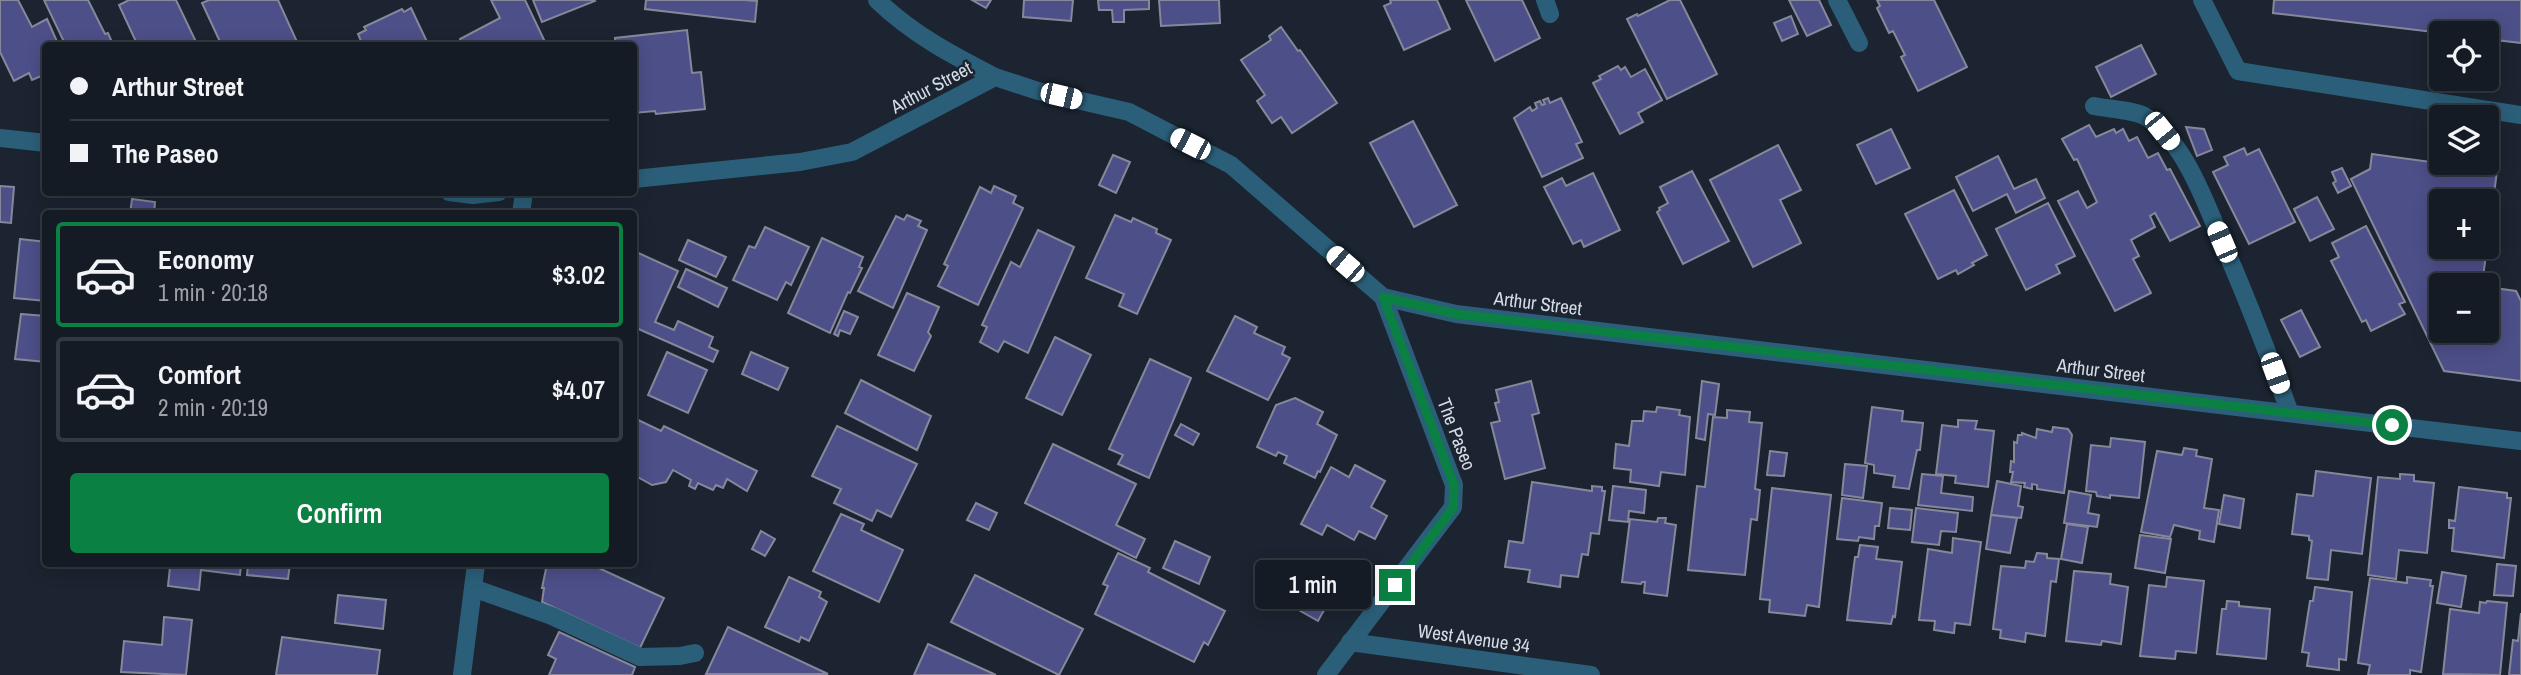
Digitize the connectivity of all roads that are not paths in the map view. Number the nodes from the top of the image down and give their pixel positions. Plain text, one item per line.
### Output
1 (877, 0) edge
2 (1837, 0) edge
3 (2202, 0) edge
4 (1859, 43) dead end
5 (995, 76) junction
6 (2094, 106) dead end
7 (2521, 115) edge
8 (0, 138) edge
9 (42, 143) edge
10 (637, 179) edge
11 (1383, 297) junction
12 (2290, 413) junction
13 (2521, 441) edge
14 (476, 567) edge
15 (473, 588) junction
16 (1350, 642) junction
17 (695, 653) dead end
18 (462, 675) edge
19 (1326, 675) edge
20 (1591, 675) edge

1 - 5 street
2 - 4 street
3 - 7 street
5 - 10 street, Arthur Street
5 - 11 street, Arthur Street
6 - 12 street
8 - 9 street
11 - 12 street, Arthur Street
11 - 16 street, The Paseo
12 - 13 street, Arthur Street
14 - 15 street
15 - 17 street
15 - 18 street
16 - 19 street, The Paseo
16 - 20 street, West Avenue 34

